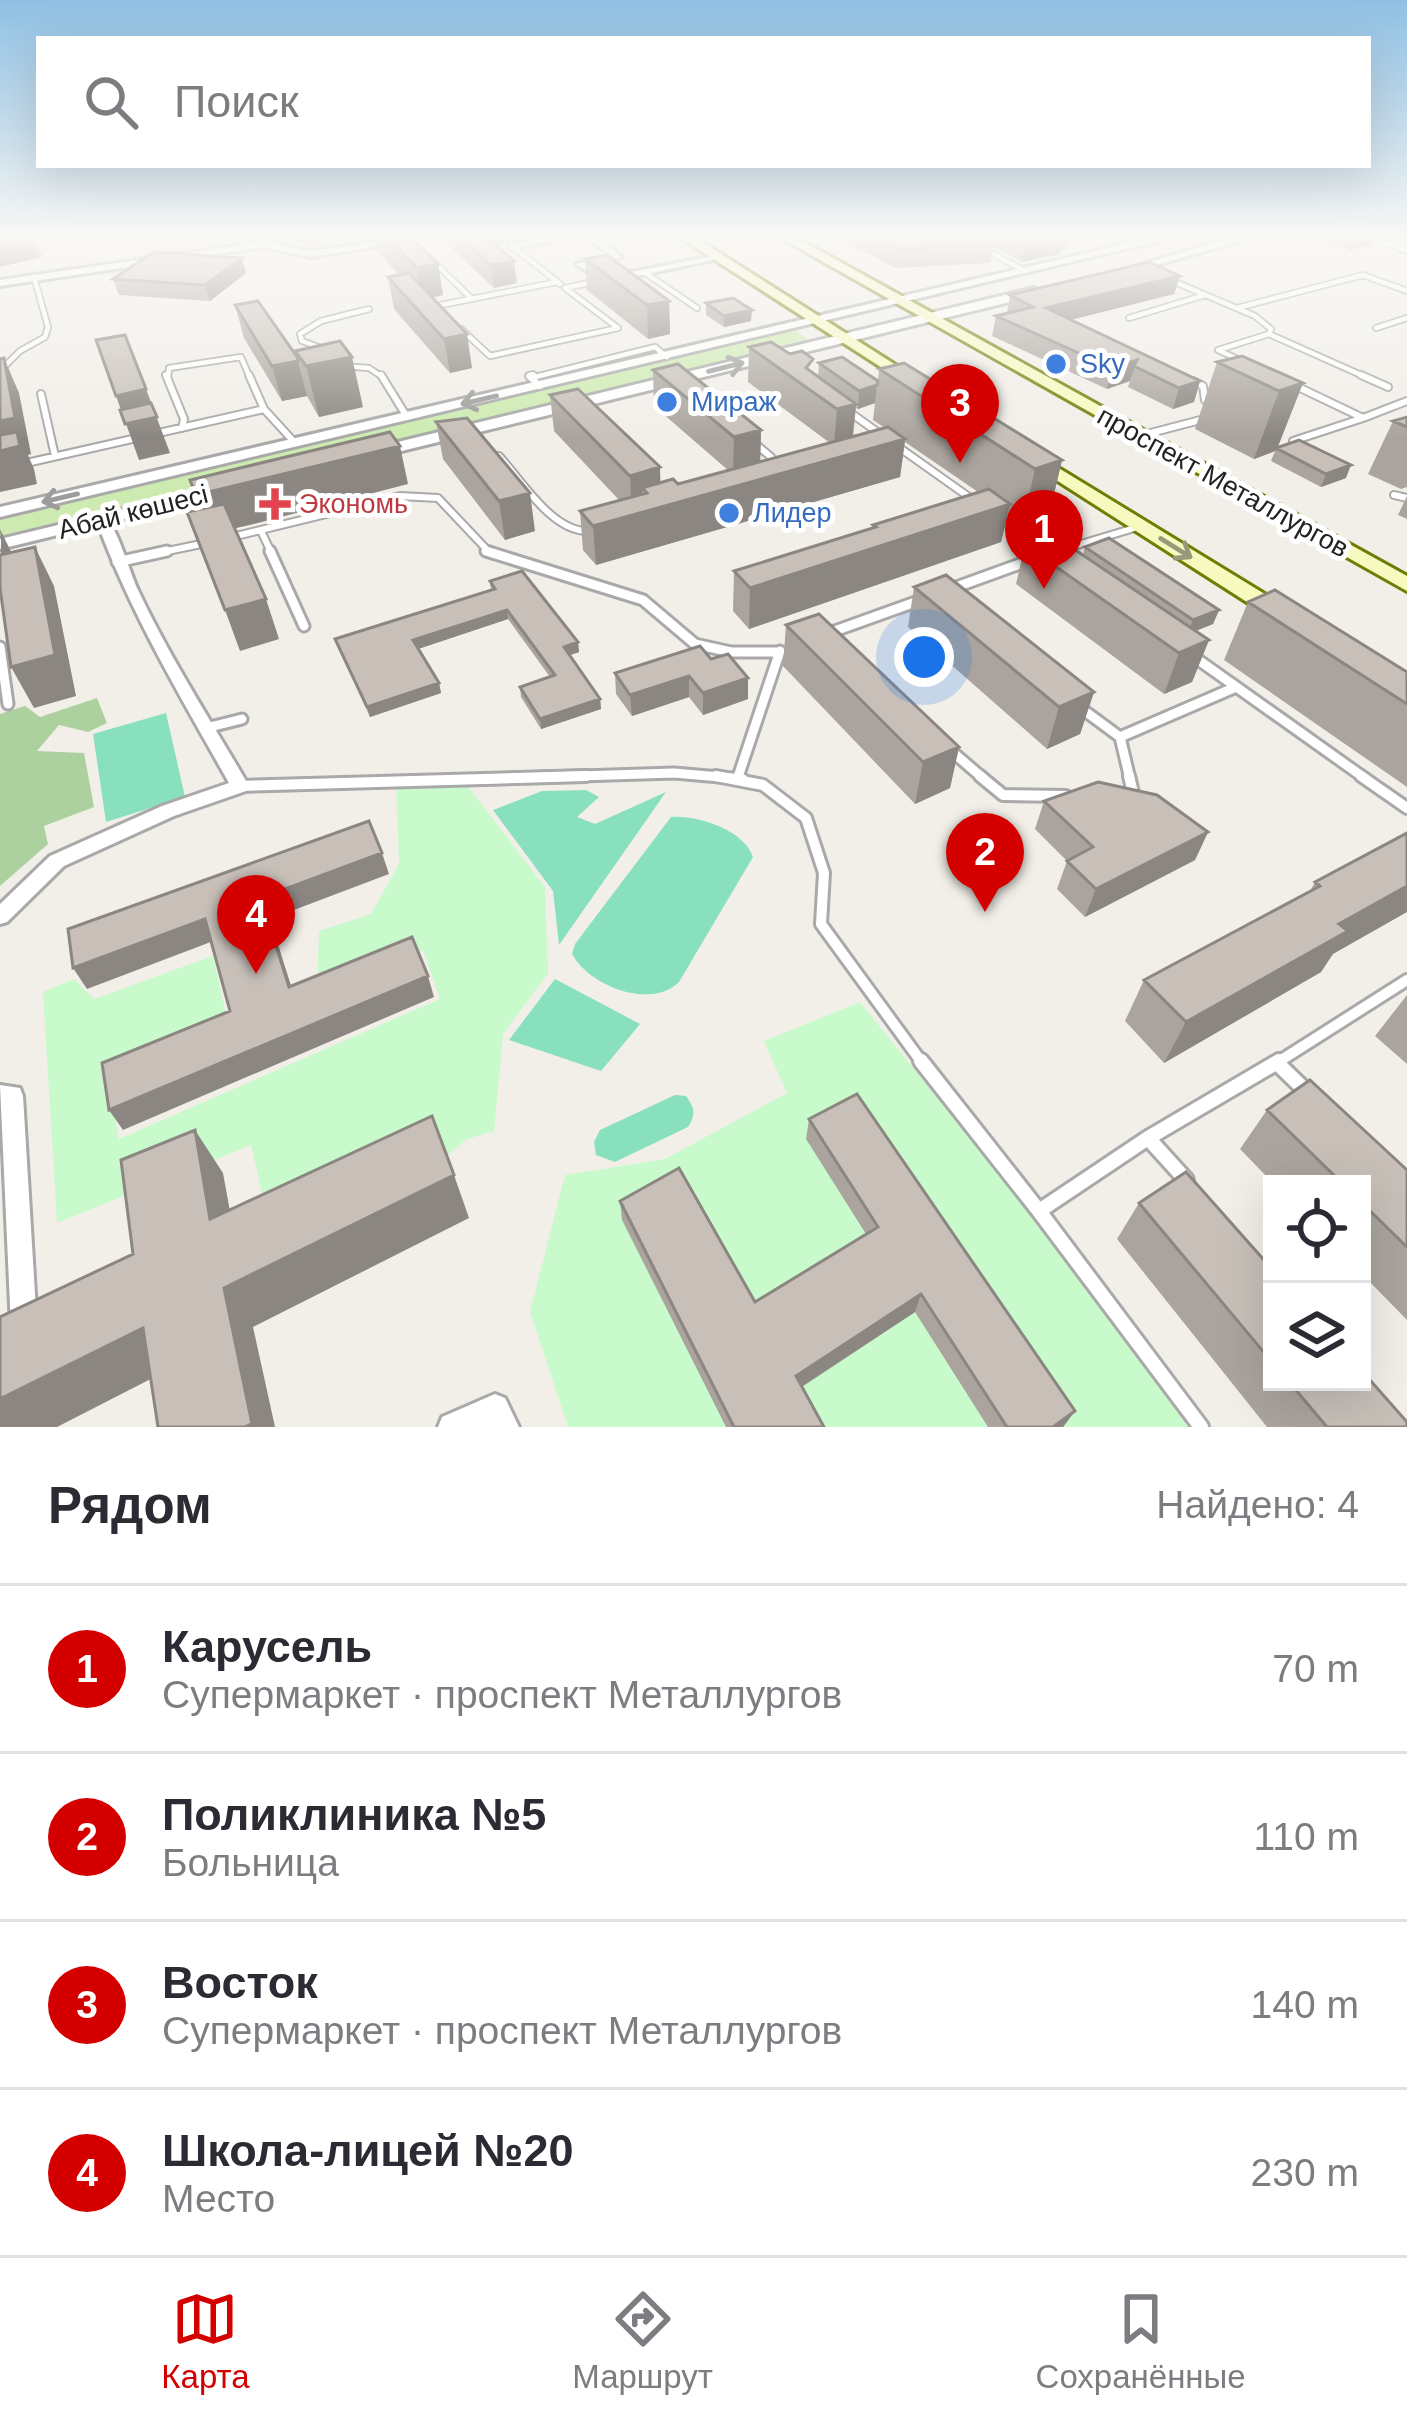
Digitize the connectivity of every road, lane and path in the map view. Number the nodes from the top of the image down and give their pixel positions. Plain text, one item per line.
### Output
1 (42, 305) edge
2 (443, 305) edge
3 (587, 305) edge
4 (692, 305) edge
5 (790, 305) edge
6 (882, 305) edge
7 (907, 305) edge
8 (981, 305) edge
9 (1175, 305) edge
10 (1228, 305) edge
11 (1250, 305) edge
12 (697, 308) dead end
13 (1237, 308) junction
14 (369, 309) dead end
15 (928, 317) junction
16 (1129, 318) dead end
17 (1407, 318) edge
18 (817, 322) junction
19 (1376, 328) dead end
20 (1269, 334) junction
21 (844, 338) junction
22 (770, 356) junction
23 (788, 368) edge
24 (1260, 370) edge
25 (0, 371) edge
26 (1182, 376) edge
27 (680, 378) junction
28 (1280, 379) edge
29 (1388, 387) dead end
30 (695, 392) edge
31 (41, 394) dead end
32 (935, 395) edge
33 (1407, 401) edge
34 (582, 402) junction
35 (839, 405) edge
36 (264, 409) junction
37 (876, 412) edge
38 (597, 416) edge
39 (407, 417) junction
40 (856, 417) junction
41 (1363, 418) junction
42 (182, 428) junction
43 (476, 428) junction
44 (741, 431) edge
45 (1142, 436) junction
46 (295, 443) junction
47 (892, 443) junction
48 (1013, 445) edge
49 (870, 449) edge
50 (1310, 451) edge
51 (55, 456) junction
52 (359, 457) edge
53 (771, 457) edge
54 (0, 469) edge
55 (243, 485) edge
56 (1394, 495) dead end
57 (1407, 498) edge
58 (0, 512) edge
59 (104, 519) junction
60 (1142, 526) junction
61 (598, 530) edge
62 (261, 531) junction
63 (0, 544) edge
64 (1048, 553) junction
65 (117, 562) junction
66 (1067, 567) edge
67 (1407, 585) edge
68 (939, 593) junction
69 (956, 607) edge
70 (1293, 622) edge
71 (304, 626) dead end
72 (828, 634) junction
73 (811, 640) edge
74 (795, 646) edge
75 (1179, 646) edge
76 (0, 647) edge
77 (844, 650) edge
78 (778, 652) junction
79 (1236, 687) junction
80 (5, 697) edge
81 (1074, 703) edge
82 (242, 718) dead end
83 (206, 728) junction
84 (1120, 737) junction
85 (942, 742) edge
86 (738, 777) junction
87 (240, 785) junction
88 (1090, 796) edge
89 (1112, 796) edge
90 (1407, 808) edge
91 (0, 916) edge
92 (1407, 980) edge
93 (1277, 1063) junction
94 (0, 1096) edge
95 (1326, 1110) edge
96 (1148, 1138) junction
97 (1194, 1189) edge
98 (1039, 1211) junction
99 (26, 1364) edge
100 (452, 1427) edge
101 (505, 1427) edge
102 (1202, 1427) edge

1 - 25 lane
2 - 3 lane
4 - 12 lane
5 - 18 main road
6 - 18 street, Абай көшесі
7 - 15 main road, проспект Металлургов
8 - 15 street
9 - 16 lane
10 - 13 lane
11 - 13 lane
13 - 20 lane
14 - 39 lane
15 - 21 street
15 - 45 main road, проспект Металлургов
17 - 19 lane
18 - 21 main road
18 -> 39 street, Абай көшесі
20 - 24 lane
20 - 29 lane
21 - 22 street
21 - 32 main road
22 - 23 lane
27 -> 22 street
26 - 45 lane
27 - 30 lane
27 - 34 street
28 - 41 lane
31 - 51 lane
33 - 41 lane
34 - 38 lane
34 - 43 street
35 - 40 lane
36 - 42 lane
36 - 42 lane
36 - 46 lane
37 - 40 lane
39 - 46 street, Абай көшесі
40 - 47 lane
41 - 50 lane
42 - 51 lane
43 - 52 street
43 - 61 lane
44 - 53 lane
45 - 67 main road, проспект Металлургов
46 -> 58 street, Абай көшесі
47 - 49 lane
47 - 64 lane
48 - 60 main road
51 - 54 lane
55 - 59 street, Абай көшесі
56 - 57 lane
59 - 63 street, Абай көшесі
59 - 65 street
60 - 64 lane
60 -> 70 main road
62 - 65 lane
62 - 71 lane
62 - 78 lane
64 - 66 lane
64 - 68 lane
65 - 83 street
68 - 69 lane
68 - 72 lane
72 - 73 lane
72 - 77 lane
74 - 78 lane
75 - 79 lane
76 - 80 lane
78 - 86 lane
79 - 84 lane
79 - 90 lane
81 - 84 lane
82 - 83 lane
83 - 87 street
84 - 89 lane
85 - 88 lane
86 - 87 lane
86 - 98 lane
87 - 91 street
92 - 93 lane
93 - 95 lane
93 - 96 lane
94 - 99 street
96 - 97 lane
96 - 98 lane
98 - 102 lane
100 - 101 street

